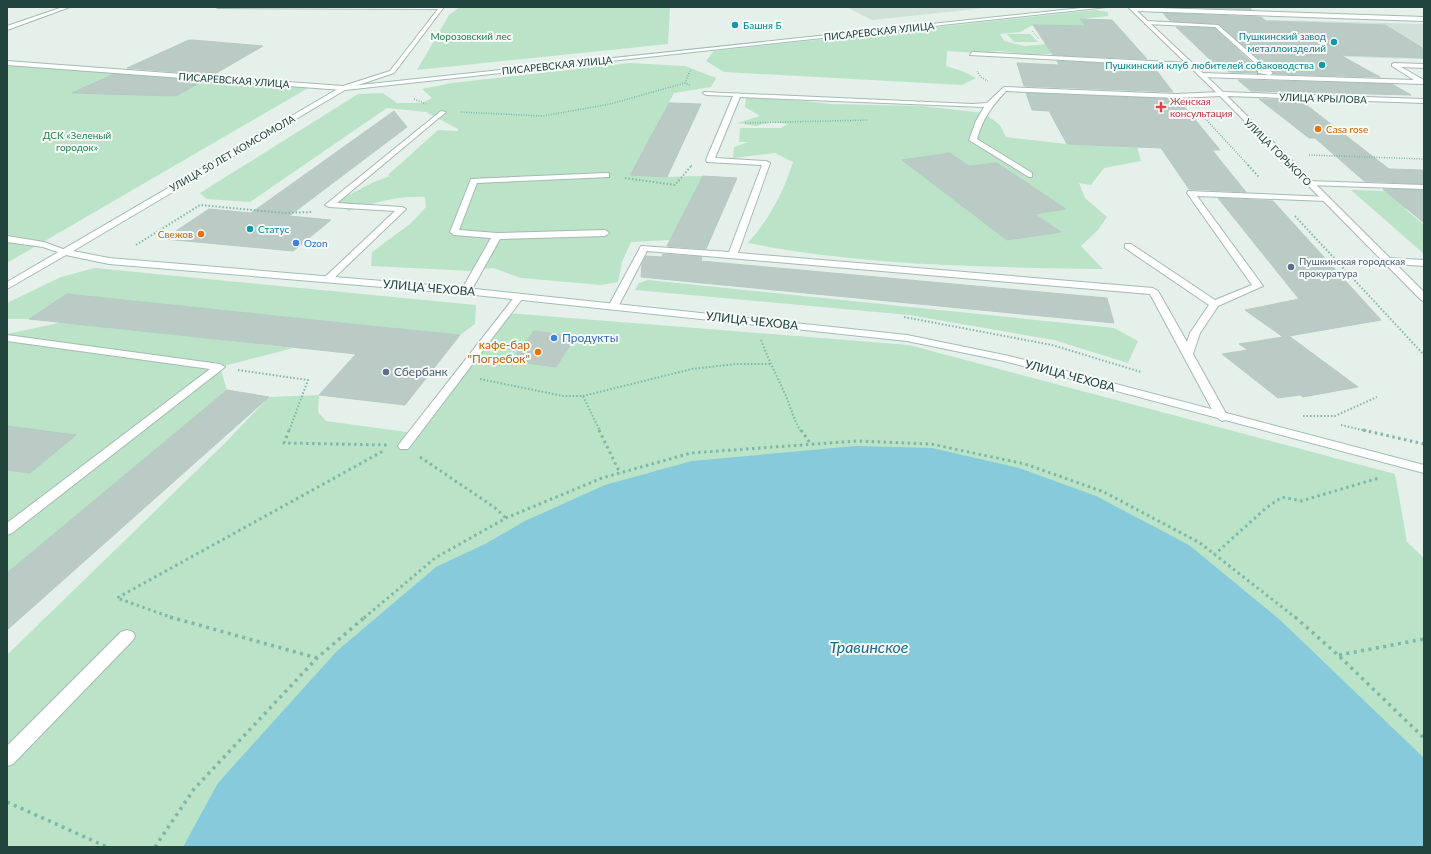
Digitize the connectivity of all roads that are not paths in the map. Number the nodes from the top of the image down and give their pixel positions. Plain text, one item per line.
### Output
1 (68, 7) edge
2 (218, 7) edge
3 (1105, 7) edge
4 (441, 8) edge
5 (1131, 8) edge
6 (1424, 19) edge
7 (1147, 23) junction
8 (7, 28) edge
9 (972, 54) road end
10 (7, 63) edge
11 (1191, 65) junction
12 (1424, 66) edge
13 (1199, 73) junction
14 (1424, 83) edge
15 (343, 88) junction
16 (706, 93) road end
17 (1221, 94) junction
18 (737, 95) junction
19 (1424, 101) edge
20 (989, 105) junction
21 (443, 112) road end
22 (606, 175) road end
23 (1029, 175) dead end
24 (1310, 183) junction
25 (1424, 187) edge
26 (1326, 199) junction
27 (605, 233) dead end
28 (497, 236) junction
29 (7, 239) edge
30 (1128, 246) dead end
31 (66, 252) junction
32 (733, 254) junction
33 (1387, 261) junction
34 (1424, 262) edge
35 (328, 280) junction
36 (7, 286) edge
37 (466, 291) junction
38 (519, 297) junction
39 (1424, 298) edge
40 (1214, 304) junction
41 (614, 305) junction
42 (7, 338) edge
43 (1188, 354) junction
44 (1222, 417) junction
45 (404, 446) road end
46 (1424, 469) edge
47 (7, 530) edge
48 (127, 636) dead end
49 (7, 758) edge

1 - 8 street
2 - 4 street
3 - 15 street, ПИСАРЕВСКАЯ УЛИЦА
4 - 15 street, УЛИЦА 50 ЛЕТ КОМСОМОЛА
5 - 6 street
5 - 7 street, УЛИЦА ГОРЬКОГО
7 - 11 street, УЛИЦА ГОРЬКОГО
7 - 13 street
9 - 11 street
10 - 15 street, ПИСАРЕВСКАЯ УЛИЦА
11 - 13 street, УЛИЦА ГОРЬКОГО
12 - 14 street
13 - 14 street
13 - 17 street, УЛИЦА ГОРЬКОГО
15 - 31 street, УЛИЦА 50 ЛЕТ КОМСОМОЛА
16 - 18 street
17 - 19 street, УЛИЦА КРЫЛОВА
17 - 20 street, УЛИЦА КРЫЛОВА
17 - 24 street, УЛИЦА ГОРЬКОГО
18 - 20 street
18 - 32 street
20 - 23 street
21 - 35 street
22 - 28 street
24 - 25 street
24 - 26 street, УЛИЦА ГОРЬКОГО
26 - 33 street, УЛИЦА ГОРЬКОГО
26 - 40 street
27 - 28 street
28 - 37 street
29 - 31 street, УЛИЦА ЧЕХОВА
30 - 40 street
31 - 35 street, УЛИЦА ЧЕХОВА
31 - 36 street, УЛИЦА 50 ЛЕТ КОМСОМОЛА
32 - 41 street
32 - 43 street
33 - 34 street
33 - 39 street, УЛИЦА ГОРЬКОГО
35 - 37 street, УЛИЦА ЧЕХОВА
37 - 38 street, УЛИЦА ЧЕХОВА
38 - 41 street, УЛИЦА ЧЕХОВА
38 - 45 street
40 - 43 street
41 - 44 street, УЛИЦА ЧЕХОВА
42 - 47 street
43 - 44 street
44 - 46 street, УЛИЦА ЧЕХОВА
48 - 49 street

